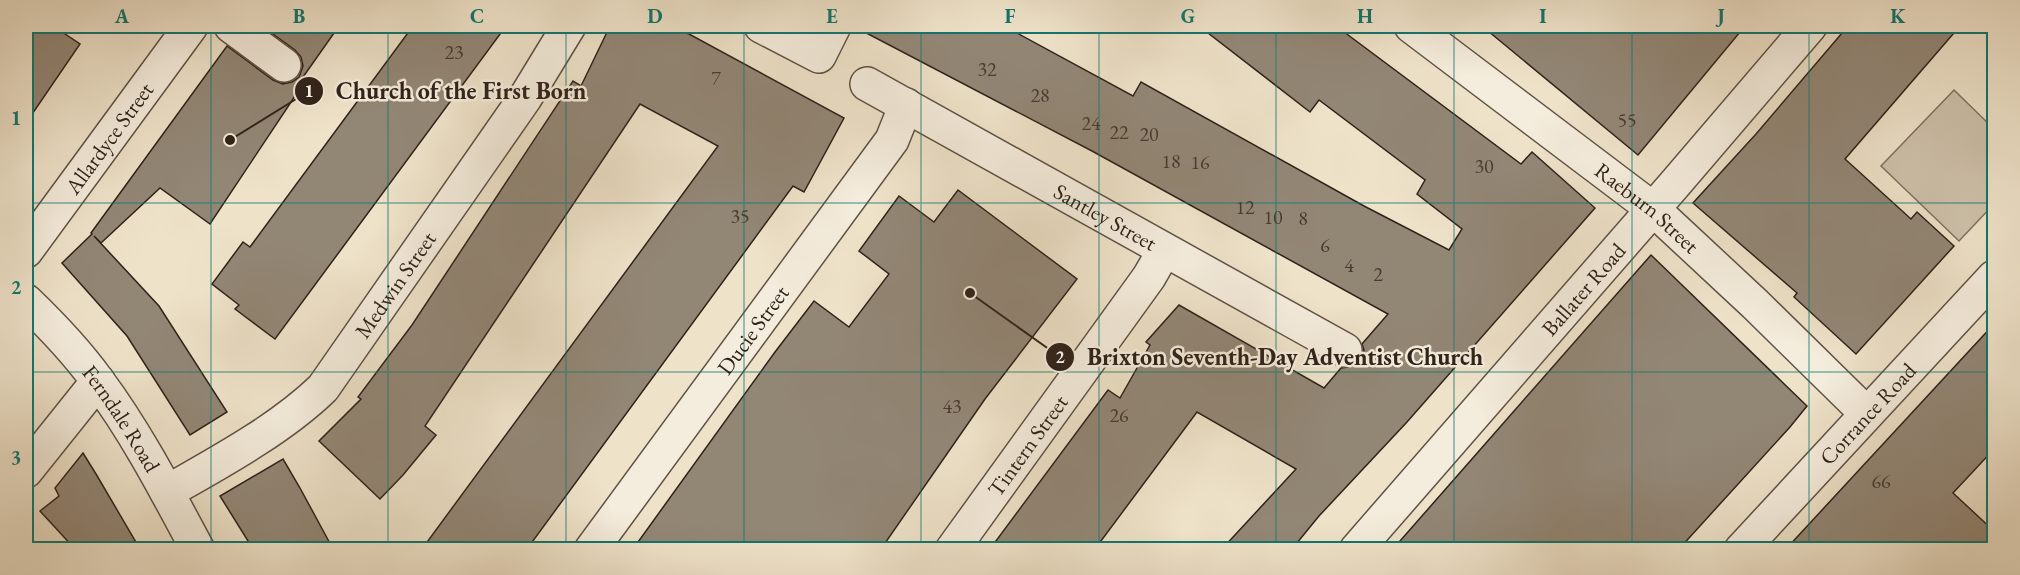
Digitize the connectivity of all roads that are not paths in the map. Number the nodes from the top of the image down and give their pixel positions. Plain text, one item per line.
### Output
1 (191, 26) edge
2 (231, 26) edge
3 (568, 26) edge
4 (761, 26) edge
5 (834, 26) edge
6 (1411, 26) edge
7 (1810, 26) edge
8 (284, 65) dead end
9 (867, 84) dead end
10 (906, 105) junction
11 (1653, 209) junction
12 (1164, 250) junction
13 (26, 251) edge
14 (1995, 277) edge
15 (26, 301) edge
16 (1345, 350) dead end
17 (98, 381) junction
18 (1866, 413) junction
19 (26, 471) edge
20 (166, 492) junction
21 (198, 549) edge
22 (591, 549) edge
23 (951, 549) edge
24 (1356, 549) edge
25 (1741, 549) edge

1 - 13 street, Allardyce Street
2 - 8 street
3 - 20 street, Medwin Street
4 - 5 street
6 - 11 street, Raeburn Street
7 - 11 street, Ballater Road
9 - 10 street, Santley Street
10 - 12 street, Santley Street
10 - 22 street, Ducie Street
11 - 18 street, Raeburn Street
11 - 24 street, Ballater Road
12 - 16 street, Santley Street
12 - 23 street, Tintern Street
14 - 18 street, Corrance Road
15 - 17 street, Ferndale Road
17 - 19 street
17 - 20 street, Ferndale Road
18 - 25 street, Corrance Road
20 - 21 street, Ferndale Road

